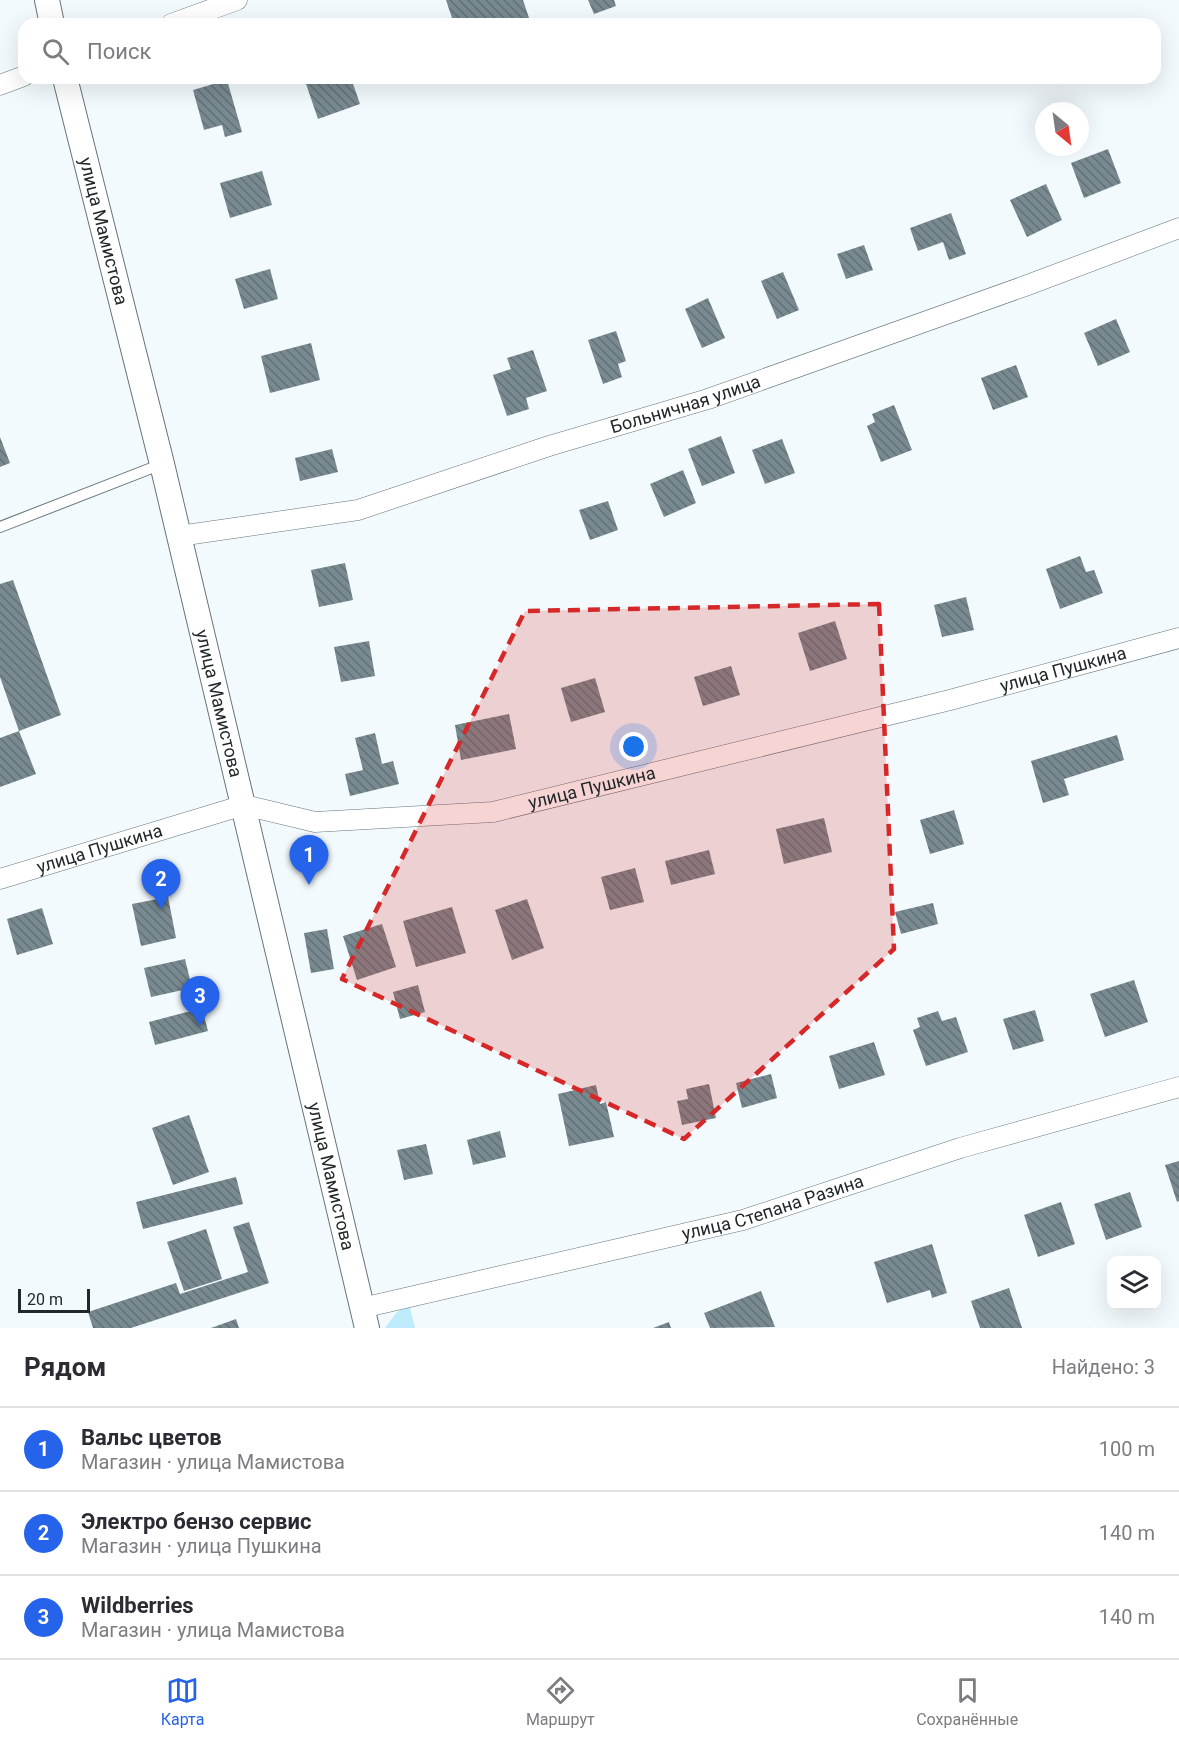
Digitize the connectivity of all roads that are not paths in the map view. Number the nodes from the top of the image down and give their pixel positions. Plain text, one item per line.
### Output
1 (46, 0) edge
2 (237, 0) edge
3 (50, 18) edge
4 (188, 18) edge
5 (18, 78) edge
6 (67, 84) edge
7 (0, 85) edge
8 (1179, 228) edge
9 (162, 464) junction
10 (0, 527) edge
11 (179, 536) junction
12 (1179, 638) edge
13 (243, 805) junction
14 (0, 879) edge
15 (1179, 1087) edge
16 (365, 1318) edge

1 - 3 street
2 - 4 street
5 - 7 street
6 - 9 street, улица Мамистова
8 - 11 street, Больничная улица
9 - 10 lane
9 - 11 street, улица Мамистова
11 - 13 street, улица Мамистова
12 - 13 street, улица Пушкина
13 - 14 street, улица Пушкина
13 - 16 street, улица Мамистова
15 - 16 street, улица Степана Разина

